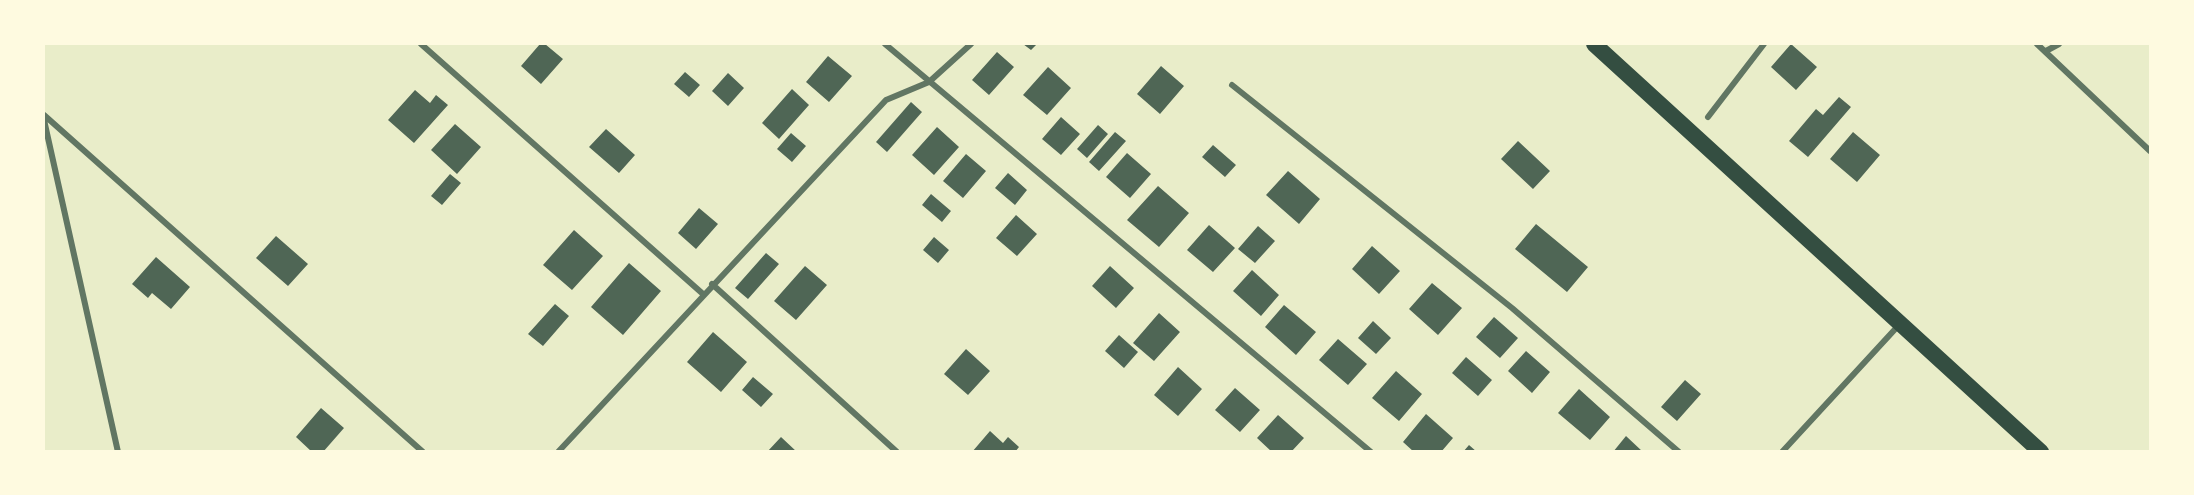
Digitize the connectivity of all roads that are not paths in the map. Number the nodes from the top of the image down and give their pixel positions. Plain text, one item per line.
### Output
1 (421, 44) edge
2 (885, 44) edge
3 (971, 44) edge
4 (1594, 44) edge
5 (1764, 44) edge
6 (2037, 44) edge
7 (2059, 44) edge
8 (2046, 51) junction
9 (929, 82) junction
10 (1232, 85) dead end
11 (44, 115) edge
12 (1708, 117) dead end
13 (44, 120) edge
14 (2151, 151) edge
15 (712, 284) junction
16 (703, 294) junction
17 (1901, 323) junction
18 (118, 452) edge
19 (423, 452) edge
20 (558, 452) edge
21 (897, 452) edge
22 (1371, 452) edge
23 (1679, 452) edge
24 (1782, 452) edge
25 (2041, 452) edge

1 - 16 street
2 - 9 street
3 - 9 street
4 - 17 highway
5 - 12 street
6 - 8 street
7 - 8 street
8 - 14 street
9 - 15 street
9 - 22 street
10 - 23 street
11 - 19 street
13 - 18 street
15 - 16 street
15 - 21 street
16 - 20 street
17 - 24 street
17 - 25 highway

